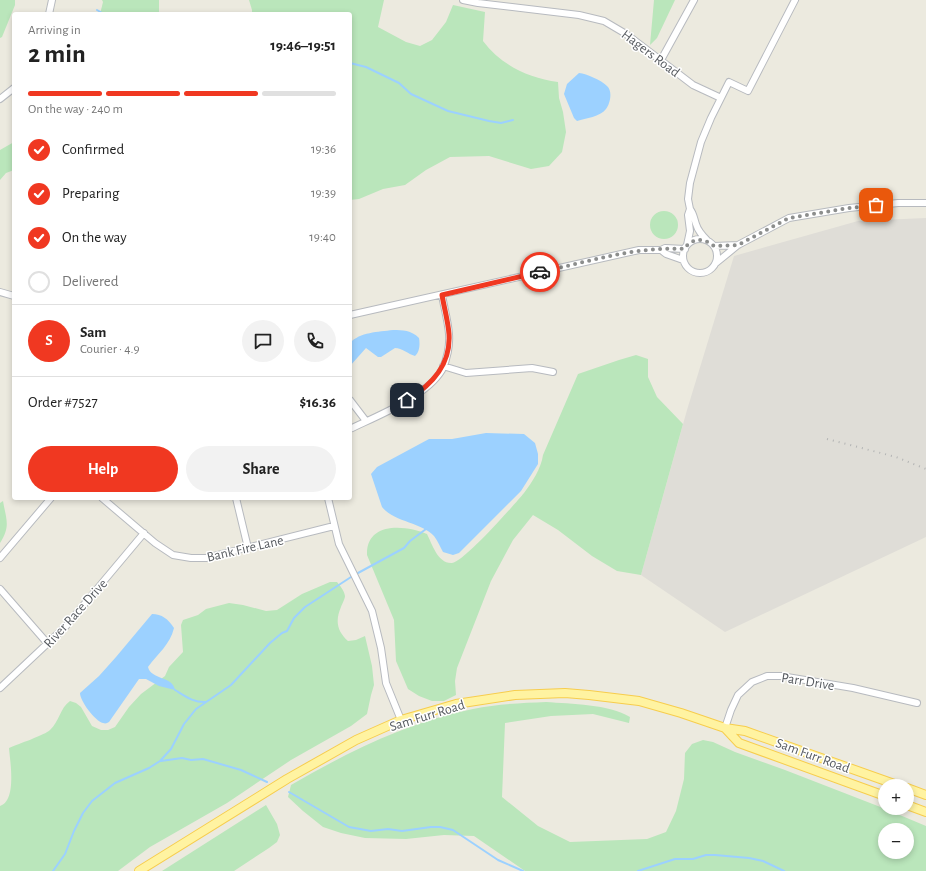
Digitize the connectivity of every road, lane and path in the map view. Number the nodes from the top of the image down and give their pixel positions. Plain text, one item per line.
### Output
1 (52, 0) edge
2 (463, 0) edge
3 (694, 0) edge
4 (795, 0) edge
5 (49, 12) edge
6 (661, 60) junction
7 (12, 90) edge
8 (721, 98) junction
9 (0, 99) edge
10 (926, 203) edge
11 (690, 209) junction
12 (709, 242) junction
13 (738, 245) junction
14 (714, 246) junction
15 (686, 247) junction
16 (660, 250) junction
17 (683, 260) junction
18 (716, 262) junction
19 (0, 292) edge
20 (12, 295) edge
21 (442, 295) junction
22 (352, 315) edge
23 (443, 366) junction
24 (553, 372) dead end
25 (352, 403) edge
26 (366, 421) junction
27 (352, 428) edge
28 (49, 500) edge
29 (104, 500) edge
30 (236, 500) edge
31 (328, 500) edge
32 (334, 526) junction
33 (144, 533) junction
34 (248, 548) junction
35 (0, 558) edge
36 (0, 589) edge
37 (48, 644) junction
38 (0, 688) edge
39 (917, 703) dead end
40 (401, 720) junction
41 (725, 728) junction
42 (880, 779) edge
43 (914, 791) edge
44 (878, 793) edge
45 (926, 795) edge
46 (914, 808) edge
47 (926, 812) edge
48 (139, 871) edge

1 - 5 street
2 - 6 street, Hagers Road
3 - 6 street
4 - 8 street
6 - 8 street, Hagers Road
7 - 9 street
8 - 11 street
10 - 13 street
11 - 12 street
11 - 15 street
12 - 14 street
12 - 15 street
13 - 14 street
13 - 18 street
14 - 18 street
15 - 16 street
15 - 17 street
16 - 17 street
16 - 21 street
17 - 18 street
19 - 20 street
21 - 22 street
21 - 23 street
23 - 24 street
23 - 26 street
25 - 26 street
26 - 27 street
28 - 35 street
29 - 33 street, Bank Fire Lane
30 - 34 street
31 - 32 street
32 - 34 street, Bank Fire Lane
32 - 40 street
33 - 34 street, Bank Fire Lane
33 - 37 street, River Race Drive
36 - 37 street
37 - 38 street, River Race Drive
39 - 41 street, Parr Drive
40 - 41 main road, Sam Furr Road
40 - 48 main road, Sam Furr Road
41 - 42 main road, Sam Furr Road
41 - 44 main road, Sam Furr Road
43 - 45 main road
46 - 47 main road

